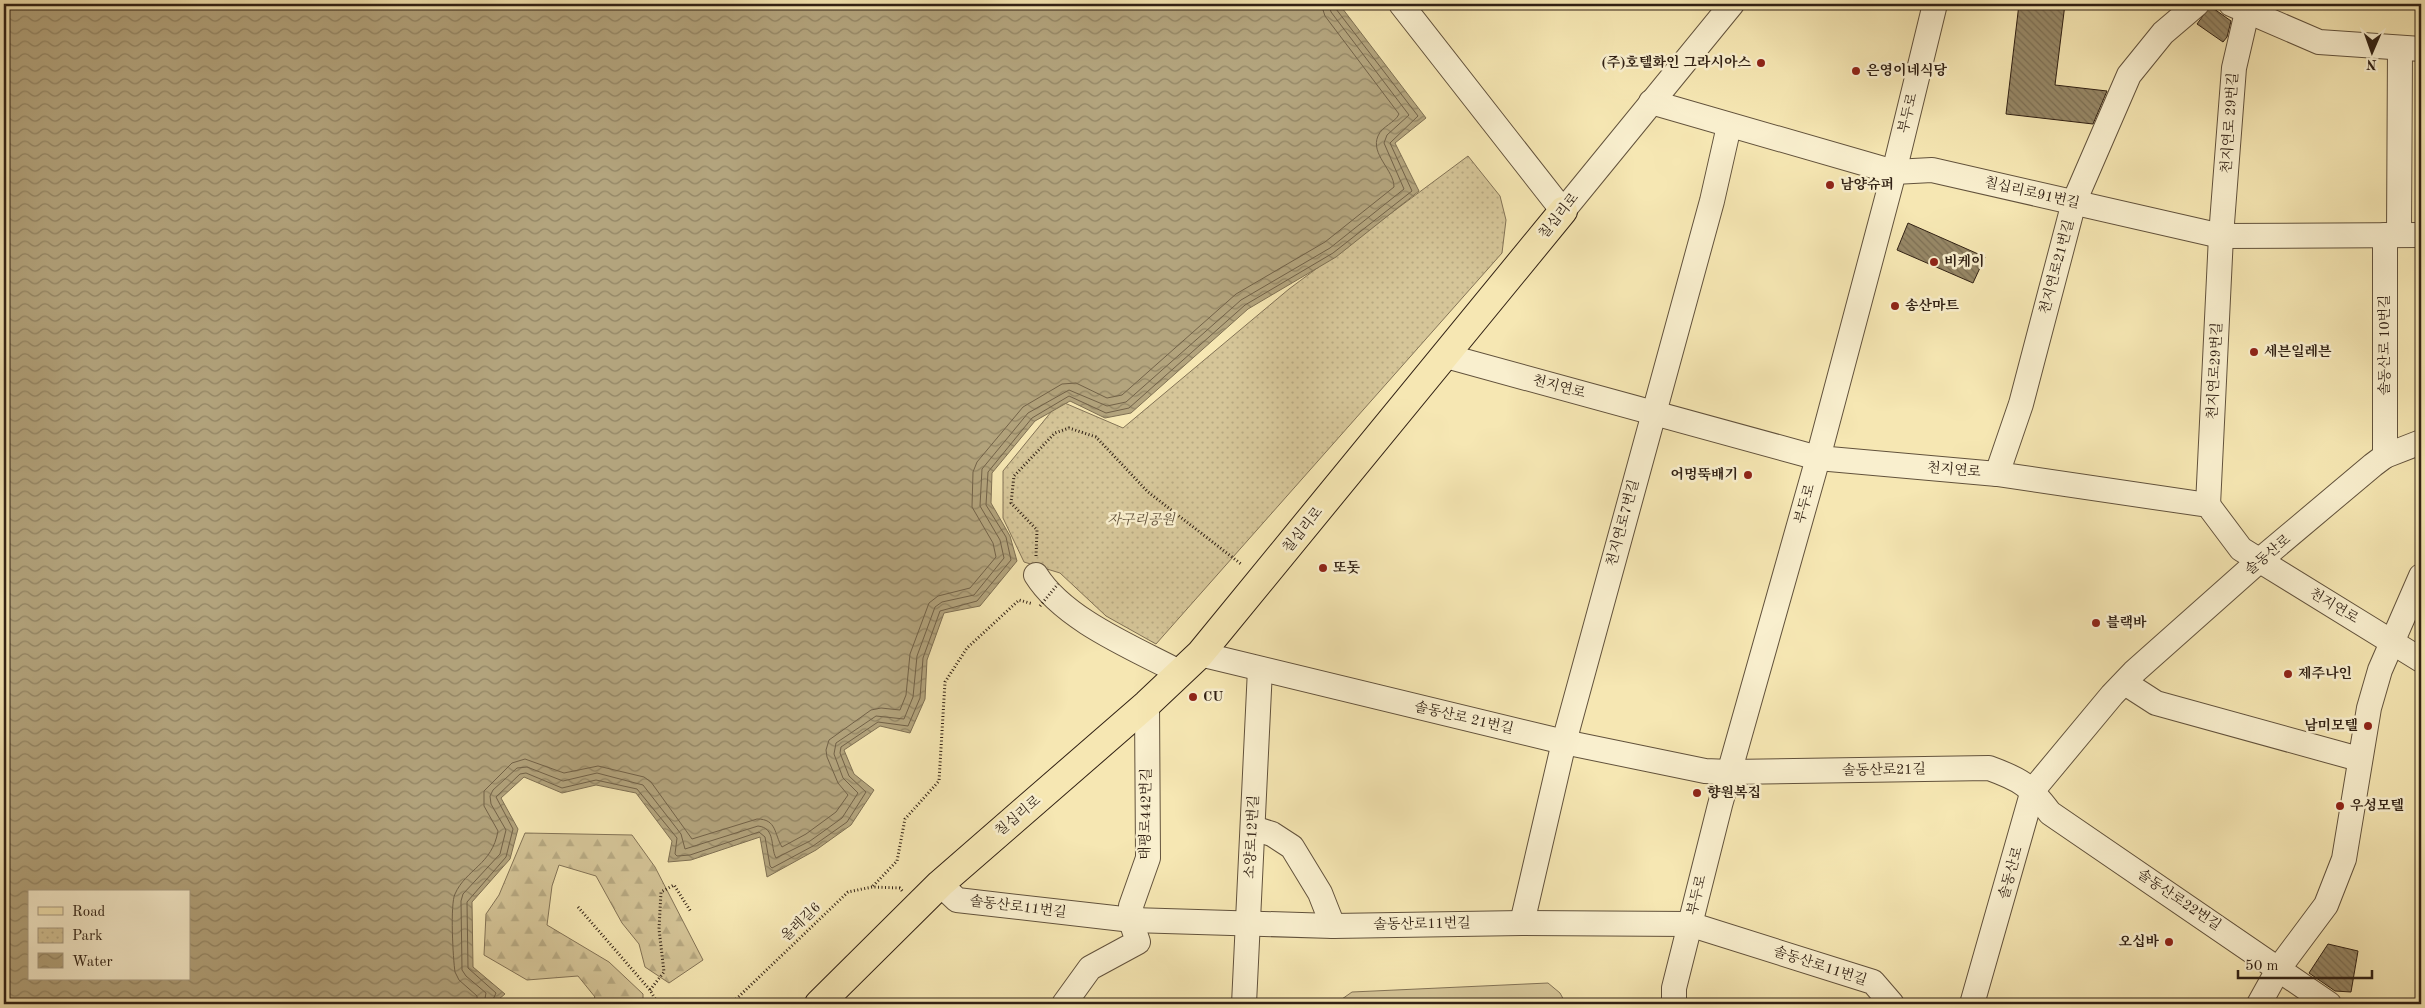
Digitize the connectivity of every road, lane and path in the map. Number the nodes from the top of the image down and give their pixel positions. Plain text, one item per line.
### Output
1 (1401, 4) edge
2 (1732, 4) edge
3 (1935, 4) edge
4 (2197, 4) edge
5 (2239, 8) edge
6 (2411, 48) edge
7 (1651, 102) junction
8 (1729, 126) junction
9 (1894, 172) junction
10 (2074, 202) junction
11 (1563, 211) junction
12 (2402, 235) edge
13 (2221, 236) junction
14 (1446, 356) junction
15 (1653, 413) junction
16 (2421, 442) edge
17 (2385, 456) junction
18 (1818, 458) junction
19 (1997, 474) junction
20 (2208, 506) junction
21 (2260, 560) junction
22 (1241, 564) dead end
23 (1036, 576) joint
24 (2421, 576) edge
25 (1058, 584) dead end
26 (2393, 642) junction
27 (1200, 654) junction
28 (2421, 660) edge
29 (1181, 673) junction
30 (1260, 676) junction
31 (2125, 683) junction
32 (1147, 704) junction
33 (1564, 742) junction
34 (2359, 759) junction
35 (1730, 772) junction
36 (2033, 790) junction
37 (1253, 828) junction
38 (940, 884) junction
39 (872, 887) junction
40 (900, 888) dead end
41 (578, 907) dead end
42 (691, 912) dead end
43 (1132, 920) junction
44 (1522, 922) junction
45 (1248, 923) junction
46 (1689, 924) junction
47 (1333, 926) junction
48 (2279, 968) junction
49 (650, 990) junction
50 (660, 1004) edge
51 (731, 1004) edge
52 (819, 1004) edge
53 (1064, 1004) edge
54 (1244, 1004) edge
55 (1674, 1004) edge
56 (1892, 1004) edge
57 (1972, 1004) edge
58 (2259, 1004) edge
59 (2330, 1004) edge

1 - 11 street
2 - 7 street, 칠십리로
3 - 9 street, 부두로
4 - 10 street, 천지연로21번길
5 - 6 street
5 - 13 street, 천지연로 29번길
6 - 12 street, 솔동산로 10번길
7 - 8 street, 칠십리로91번길
7 - 11 street, 칠십리로
8 - 9 street, 칠십리로91번길
8 - 15 street, 천지연로7번길
9 - 10 street, 칠십리로91번길
9 - 18 street, 부두로
10 - 13 street, 칠십리로91번길
10 - 19 street, 천지연로21번길
11 - 14 main road, 칠십리로
12 - 13 street, 칠십리로91번길
12 - 17 street, 솔동산로 10번길
13 - 20 street, 천지연로29번길
14 - 15 street, 천지연로
14 - 27 main road, 칠십리로
15 - 18 street, 천지연로
15 - 33 street, 천지연로7번길
16 - 17 street, 솔동산로
17 - 21 street, 솔동산로
18 - 19 street, 천지연로
18 - 35 street, 부두로
19 - 20 street, 천지연로
20 - 21 street, 천지연로
21 - 26 street, 천지연로
21 - 31 street, 솔동산로
22 - 23 path
23 - 29 street
24 - 26 street
25 - 39 path, bridge
26 - 28 street, 천지연로
26 - 34 street
27 - 29 main road, 칠십리로
27 - 30 street, 솔동산로 21번길
29 - 32 main road, 칠십리로
30 - 33 street, 솔동산로 21번길
30 - 37 street, 소양로12번길
31 - 34 street
31 - 36 street, 솔동산로
32 - 38 main road, 칠십리로
32 - 43 street, 태평로442번길
33 - 35 street, 솔동산로 21번길
33 - 44 street, 천지연로7번길
34 - 48 street
35 - 36 street, 솔동산로21길
35 - 46 street, 부두로
36 - 48 street, 솔동산로22번길
36 - 57 street, 솔동산로
37 - 45 street, 소양로12번길
37 - 47 street
38 - 43 street, 솔동산로11번길
38 - 52 main road, 칠십리로
39 - 40 path, 올레길6
39 - 51 path, 올레길6
41 - 49 path
42 - 49 path
43 - 45 street, 솔동산로11번길
43 - 53 street, 태평로442번길
44 - 46 street, 솔동산로11번길
44 - 47 street, 솔동산로11번길
45 - 47 street, 솔동산로11번길
45 - 54 street, 소양로12번길
46 - 55 street, 부두로
46 - 56 street, 솔동산로11번길
48 - 58 street
48 - 59 street, 솔동산로22번길
49 - 50 path

